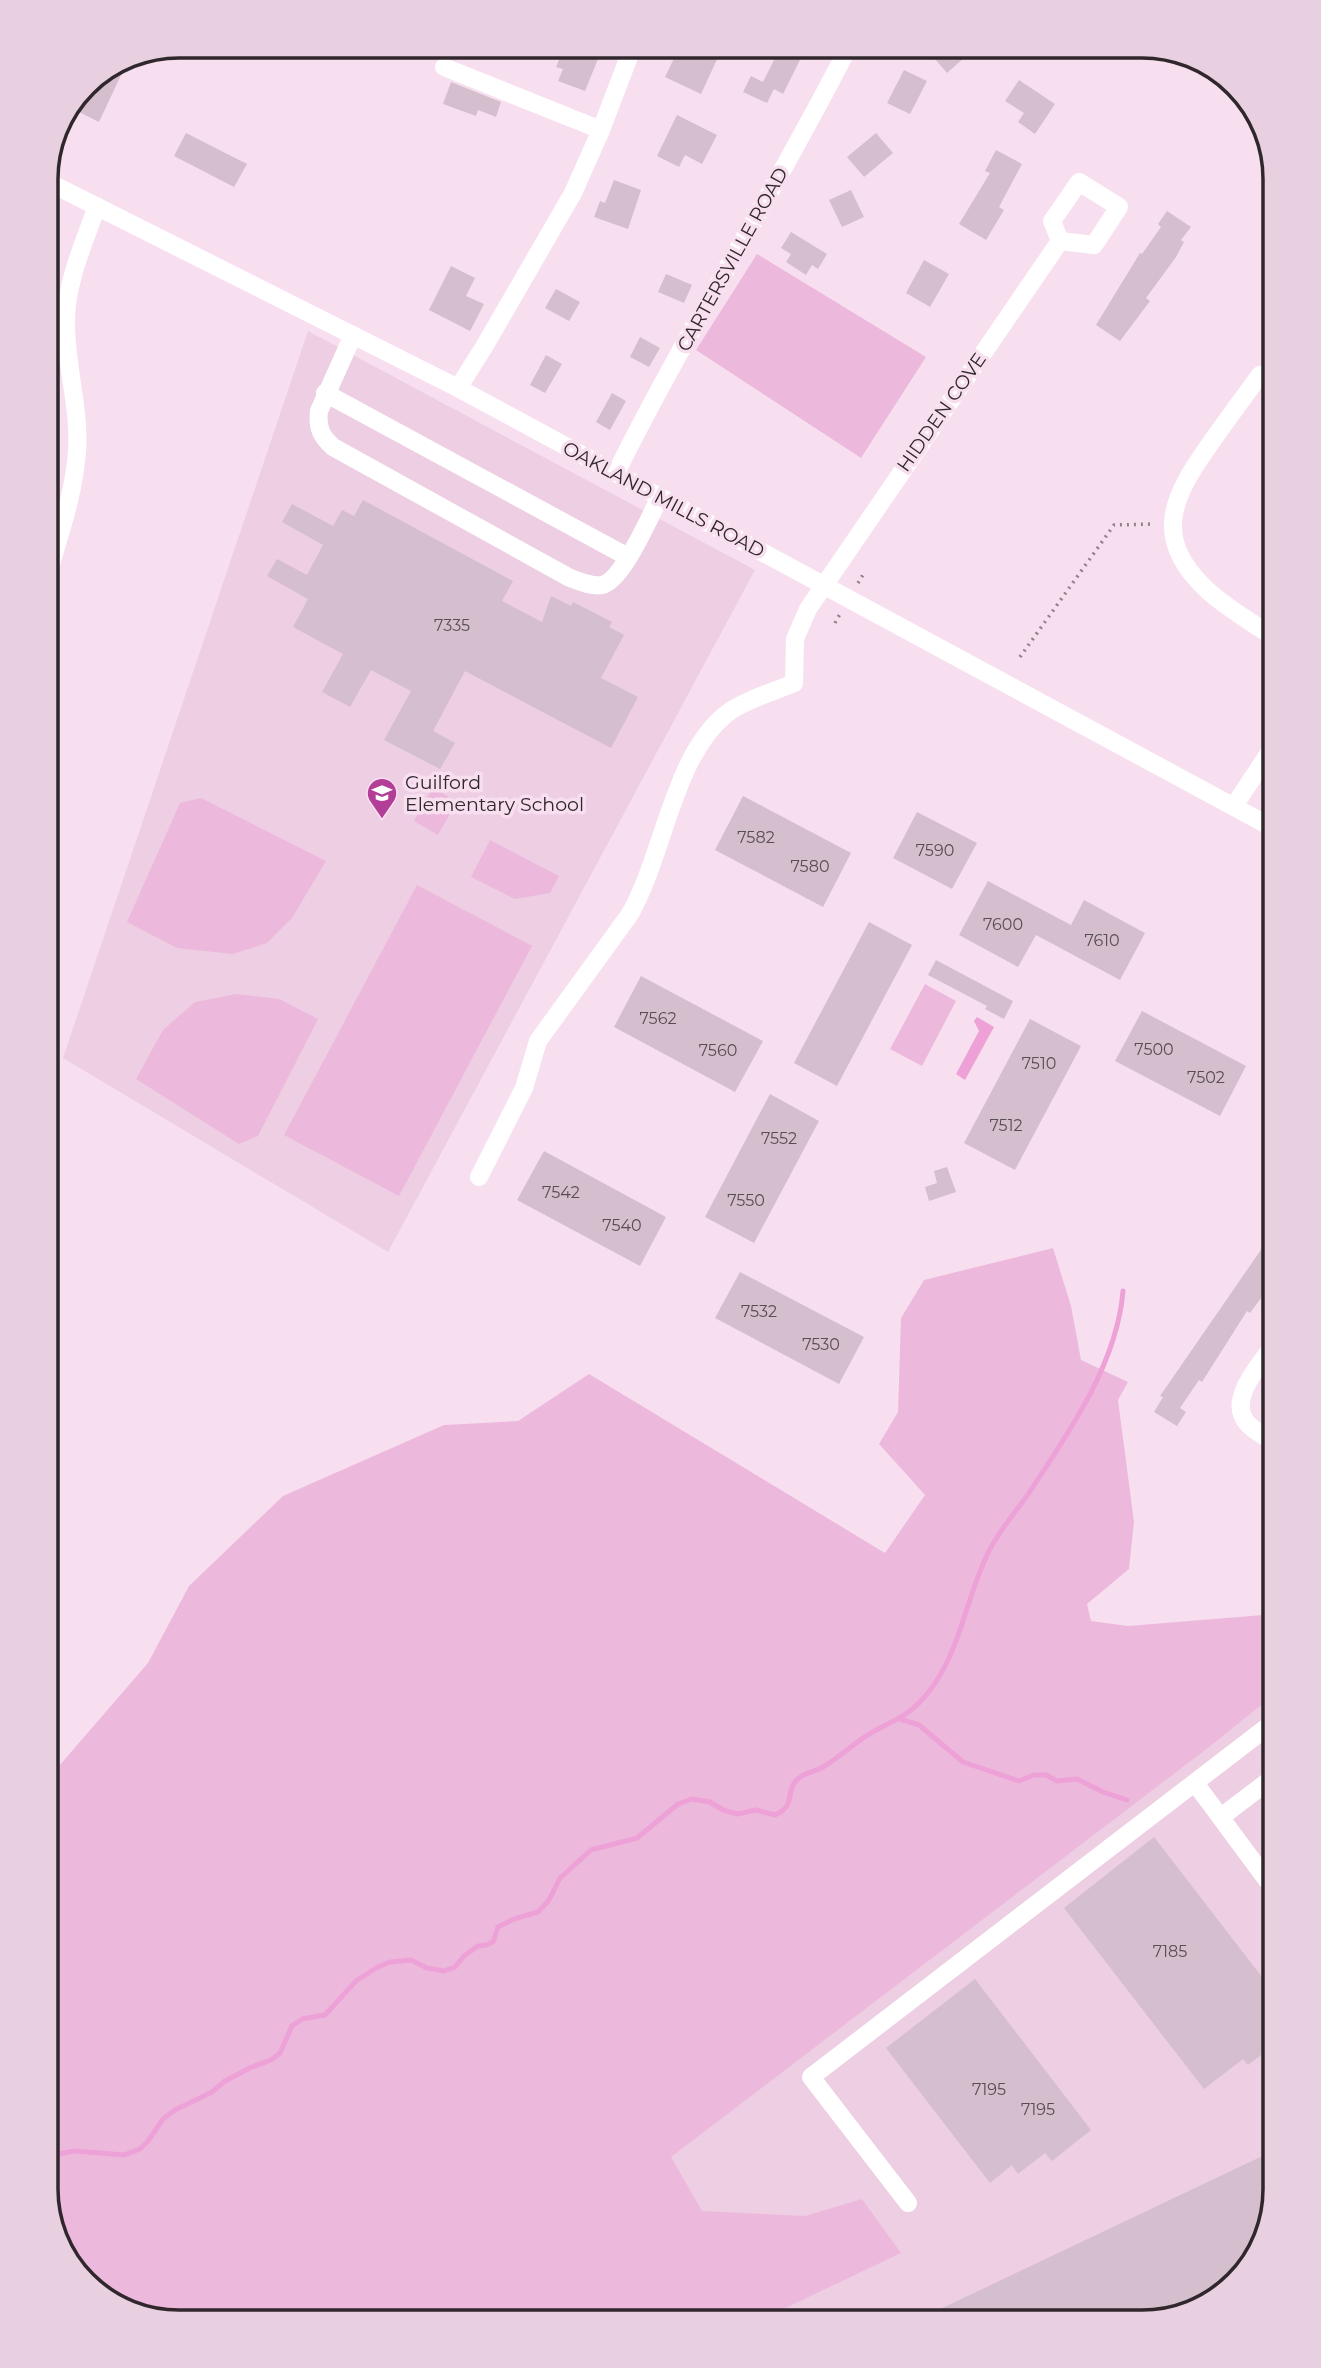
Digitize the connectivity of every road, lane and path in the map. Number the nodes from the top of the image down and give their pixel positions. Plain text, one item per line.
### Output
1 (628, 58) edge
2 (843, 58) edge
3 (444, 67) dead end
4 (601, 130) junction
5 (58, 187) edge
6 (97, 206) junction
7 (1060, 241) dead end
8 (353, 335) junction
9 (1263, 377) edge
10 (458, 388) junction
11 (325, 393) junction
12 (617, 473) junction
13 (659, 499) junction
14 (1171, 524) junction
15 (58, 540) edge
16 (628, 557) junction
17 (864, 573) dead end
18 (824, 583) junction
19 (855, 588) dead end
20 (1263, 630) edge
21 (1020, 657) dead end
22 (1263, 763) edge
23 (1234, 806) junction
24 (1263, 822) edge
25 (479, 1177) dead end
26 (1263, 1362) edge
27 (1263, 1434) edge
28 (1263, 1731) edge
29 (1195, 1783) junction
30 (1263, 1786) edge
31 (1221, 1817) junction
32 (1263, 1874) edge
33 (908, 2203) dead end

1 - 4 street
2 - 12 street, CARTERSVILLE ROAD
3 - 4 street
4 - 10 street
5 - 6 street, OAKLAND MILLS ROAD
6 - 8 street, OAKLAND MILLS ROAD
6 - 15 street
7 - 18 street, HIDDEN COVE
8 - 10 street, OAKLAND MILLS ROAD
8 - 11 street
9 - 14 street
10 - 12 street, OAKLAND MILLS ROAD
11 - 16 street
11 - 16 street
12 - 13 street, OAKLAND MILLS ROAD
13 - 16 street
13 - 18 street, OAKLAND MILLS ROAD
14 - 20 street
14 - 21 path
17 - 19 path
18 - 23 street, OAKLAND MILLS ROAD
18 - 25 street, HIDDEN COVE
22 - 23 street
23 - 24 street, OAKLAND MILLS ROAD
26 - 27 street
28 - 29 street
29 - 31 street
29 - 33 street
30 - 31 street
31 - 32 street

